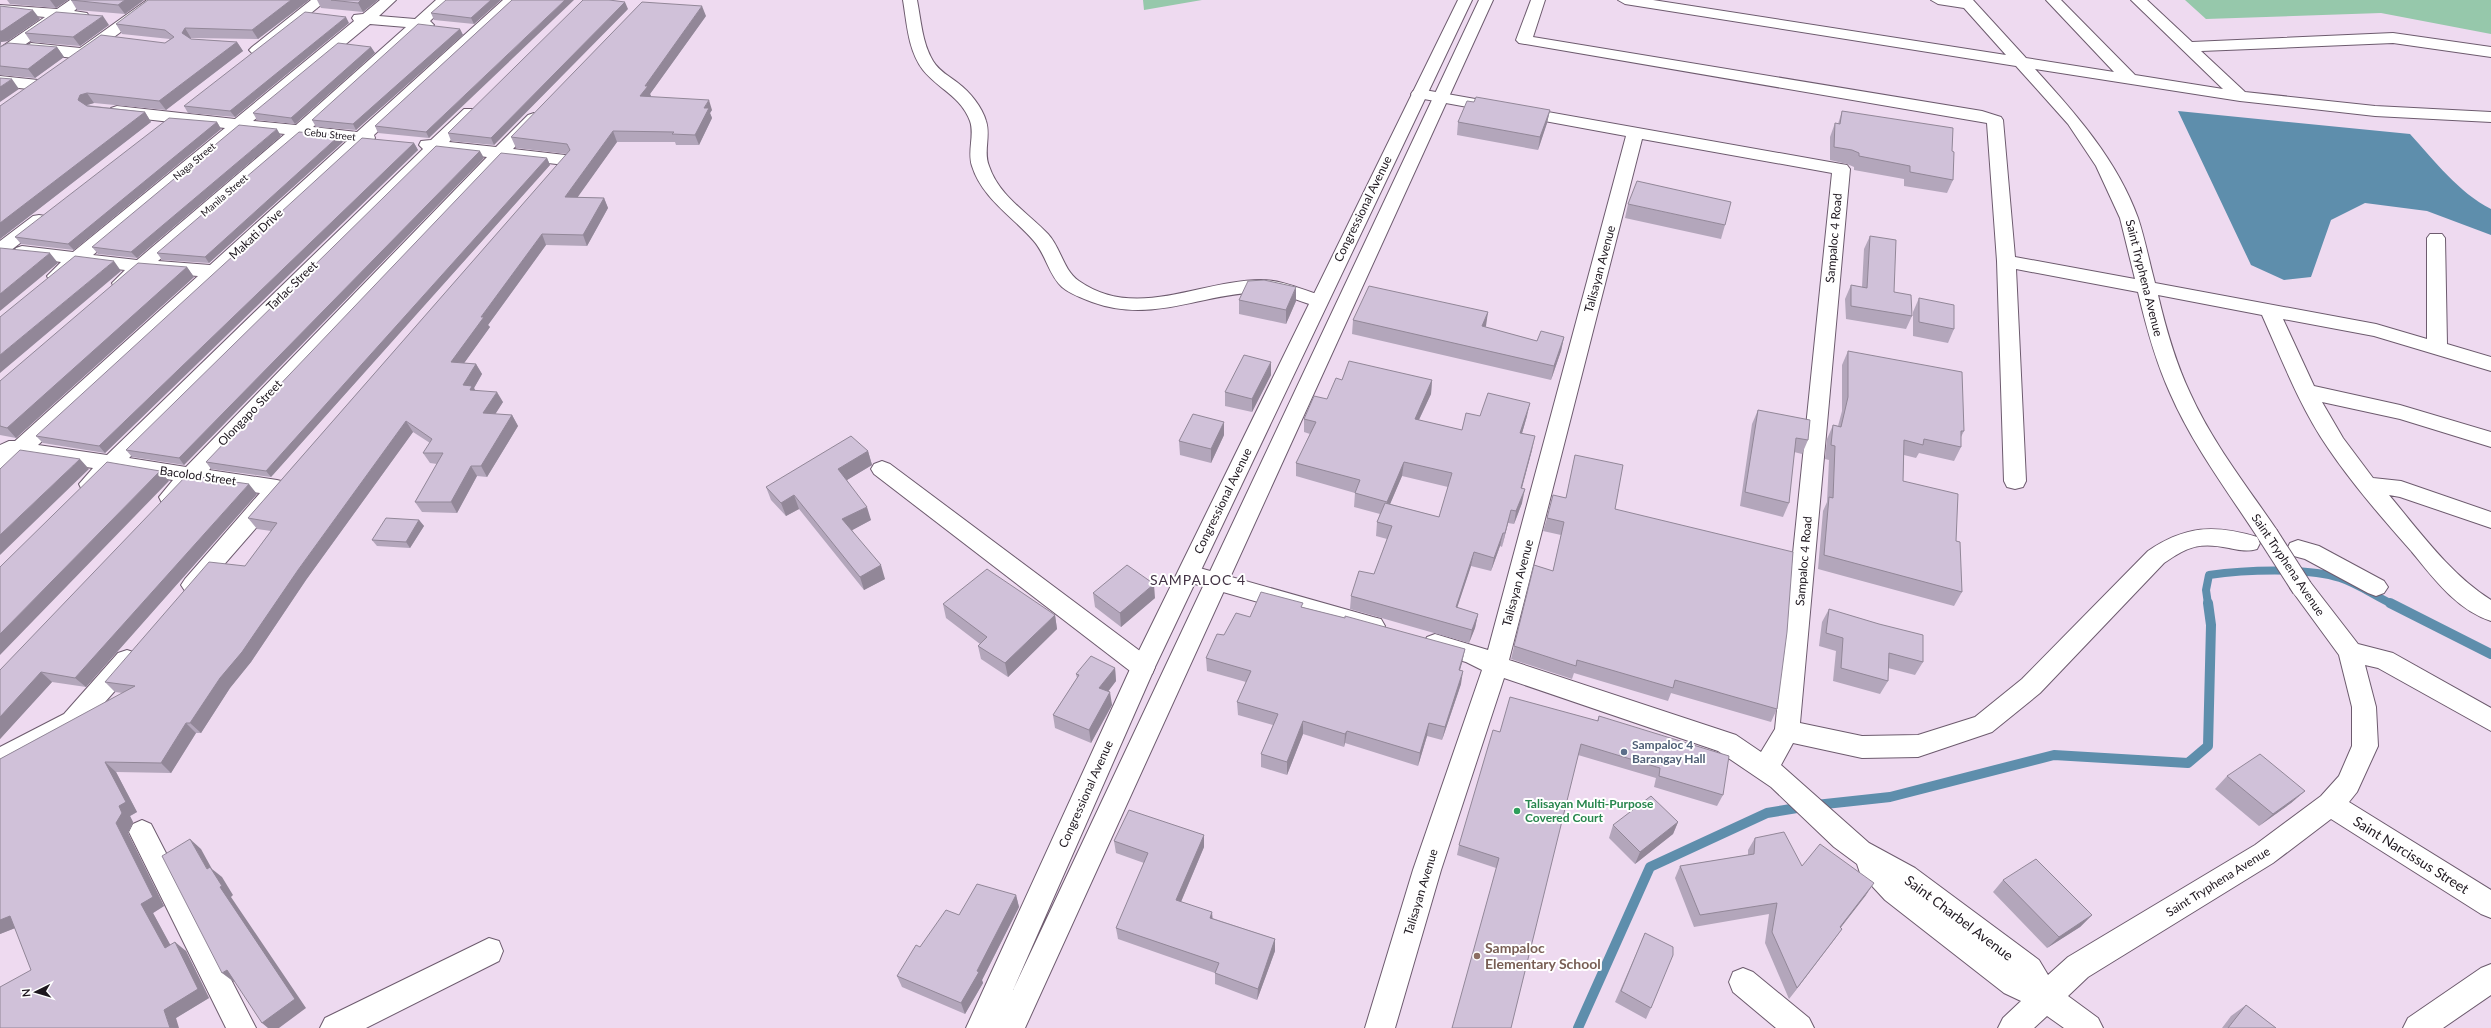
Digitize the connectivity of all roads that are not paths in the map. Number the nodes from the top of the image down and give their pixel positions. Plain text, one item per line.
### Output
1 (80, 0) edge
2 (157, 0) edge
3 (320, 0) edge
4 (389, 0) edge
5 (445, 0) edge
6 (512, 0) edge
7 (910, 0) edge
8 (1465, 0) edge
9 (1486, 0) edge
10 (1538, 0) edge
11 (1625, 0) edge
12 (1938, 0) edge
13 (2053, 0) edge
14 (2138, 0) edge
15 (1967, 2) edge
16 (0, 9) edge
17 (304, 12) junction
18 (60, 14) junction
19 (327, 15) edge
20 (343, 16) edge
21 (366, 19) junction
22 (128, 21) junction
23 (417, 24) junction
24 (440, 27) edge
25 (104, 38) junction
26 (127, 40) edge
27 (6, 46) edge
28 (2188, 47) junction
29 (2491, 52) edge
30 (83, 53) junction
31 (242, 53) dead end
32 (0, 55) edge
33 (2020, 61) junction
34 (63, 67) edge
35 (51, 76) edge
36 (2130, 78) junction
37 (0, 81) edge
38 (38, 85) junction
39 (1419, 94) junction
40 (2240, 96) junction
41 (485, 97) edge
42 (1440, 97) junction
43 (19, 99) edge
44 (189, 103) edge
45 (543, 108) edge
46 (102, 110) edge
47 (171, 117) junction
48 (2491, 117) edge
49 (238, 125) junction
50 (299, 131) junction
51 (152, 132) edge
52 (1636, 132) junction
53 (360, 138) junction
54 (383, 140) edge
55 (413, 143) edge
56 (435, 146) junction
57 (500, 153) junction
58 (549, 178) edge
59 (52, 210) edge
60 (2436, 238) dead end
61 (1, 249) edge
62 (77, 259) junction
63 (2006, 261) junction
64 (141, 266) junction
65 (215, 271) junction
66 (41, 288) edge
67 (2146, 288) junction
68 (106, 296) edge
69 (1319, 301) junction
70 (2270, 311) junction
71 (2437, 346) junction
72 (2491, 364) edge
73 (2306, 392) junction
74 (2491, 440) edge
75 (9, 448) edge
76 (110, 464) junction
77 (0, 467) edge
78 (882, 469) dead end
79 (190, 475) junction
80 (2015, 481) dead end
81 (2367, 485) junction
82 (77, 496) edge
83 (158, 509) edge
84 (2491, 520) edge
85 (2259, 539) junction
86 (2298, 549) dead end
87 (1189, 574) junction
88 (1216, 581) junction
89 (2376, 587) dead end
90 (178, 602) edge
91 (2491, 612) edge
92 (141, 644) edge
93 (2350, 652) junction
94 (1496, 665) junction
95 (1143, 667) junction
96 (2491, 720) edge
97 (1787, 731) junction
98 (0, 759) edge
99 (1773, 773) junction
100 (2330, 804) junction
101 (142, 832) dead end
102 (2491, 905) edge
103 (490, 950) dead end
104 (2491, 978) edge
105 (1742, 982) dead end
106 (2045, 997) junction
107 (241, 1028) edge
108 (335, 1028) edge
109 (981, 1028) edge
110 (1010, 1028) edge
111 (1380, 1028) edge
112 (1799, 1028) edge
113 (2013, 1028) edge
114 (2088, 1028) edge
115 (2418, 1028) edge

1 - 18 street
2 - 22 street
3 - 17 street
4 - 21 street, Naga Street
5 - 23 street, Manila Street
6 - 53 street, Makati Drive
7 - 69 street
8 - 39 street, Congressional Avenue
9 - 42 street, Congressional Avenue
10 - 63 street
11 - 33 street
12 - 15 street
13 - 36 street
14 - 28 street
15 - 33 street, Saint Tryphena Avenue
16 - 18 street
17 - 19 street
17 - 31 street
18 - 22 street
18 - 27 street
20 - 21 street
21 - 23 street
21 - 49 street, Naga Street
22 - 25 street
23 - 24 street
23 - 50 street, Manila Street
25 - 26 street
25 - 30 street
27 - 30 street
27 - 32 street
28 - 29 street
28 - 40 street
30 - 34 street
33 - 36 street
33 - 67 street, Saint Tryphena Avenue
35 - 38 street
36 - 40 street
37 - 38 street
38 - 43 street
39 - 42 street, Sampaloc 4 Road
39 - 69 street, Congressional Avenue
40 - 48 street
41 - 56 street, Tarlac Street
42 - 52 street, Sampaloc 4 Road
42 - 88 street, Congressional Avenue
44 - 47 street
45 - 57 street, Olongapo Street
46 - 47 street, Cebu Street
47 - 49 street, Cebu Street
47 - 51 street
49 - 50 street, Cebu Street
49 - 62 street, Naga Street
50 - 53 street, Cebu Street
50 - 64 street, Manila Street
52 - 94 street, Talisayan Avenue
52 - 97 street, Sampaloc 4 Road
53 - 54 street, Cebu Street
53 - 65 street, Makati Drive
55 - 56 street
56 - 57 street
56 - 76 street, Tarlac Street
57 - 58 street
57 - 79 street, Olongapo Street
59 - 61 street
60 - 71 street
61 - 62 street
62 - 64 street
62 - 66 street, Naga Street
63 - 67 street
63 - 80 street
64 - 65 street
64 - 68 street, Manila Street
65 - 75 street, Makati Drive
67 - 70 street
67 - 85 street, Saint Tryphena Avenue
69 - 87 street, Congressional Avenue
70 - 71 street
70 - 73 street
71 - 72 street
73 - 74 street
73 - 81 street
75 - 76 street, Bacolod Street
75 - 77 street, Makati Drive
76 - 79 street, Bacolod Street
76 - 82 street, Tarlac Street
78 - 95 street
79 - 83 street, Olongapo Street
79 - 90 street, Bacolod Street
81 - 84 street
81 - 91 street
85 - 93 street, Saint Tryphena Avenue, bridge
85 - 97 street
86 - 89 street
87 - 88 street
87 - 95 street, Congressional Avenue
88 - 94 street
88 - 110 street, Congressional Avenue
92 - 98 street
93 - 96 street
93 - 100 street, Saint Tryphena Avenue
94 - 99 street
94 - 111 street, Talisayan Avenue
95 - 109 street, Congressional Avenue
97 - 99 street, Sampaloc 4 Road
99 - 106 street, Saint Charbel Avenue
100 - 102 street, Saint Narcissus Street
100 - 106 street, Saint Tryphena Avenue
101 - 107 street
103 - 108 street
104 - 115 street
105 - 112 street
106 - 113 street, Saint Tryphena Avenue
106 - 114 street, Saint Charbel Avenue

